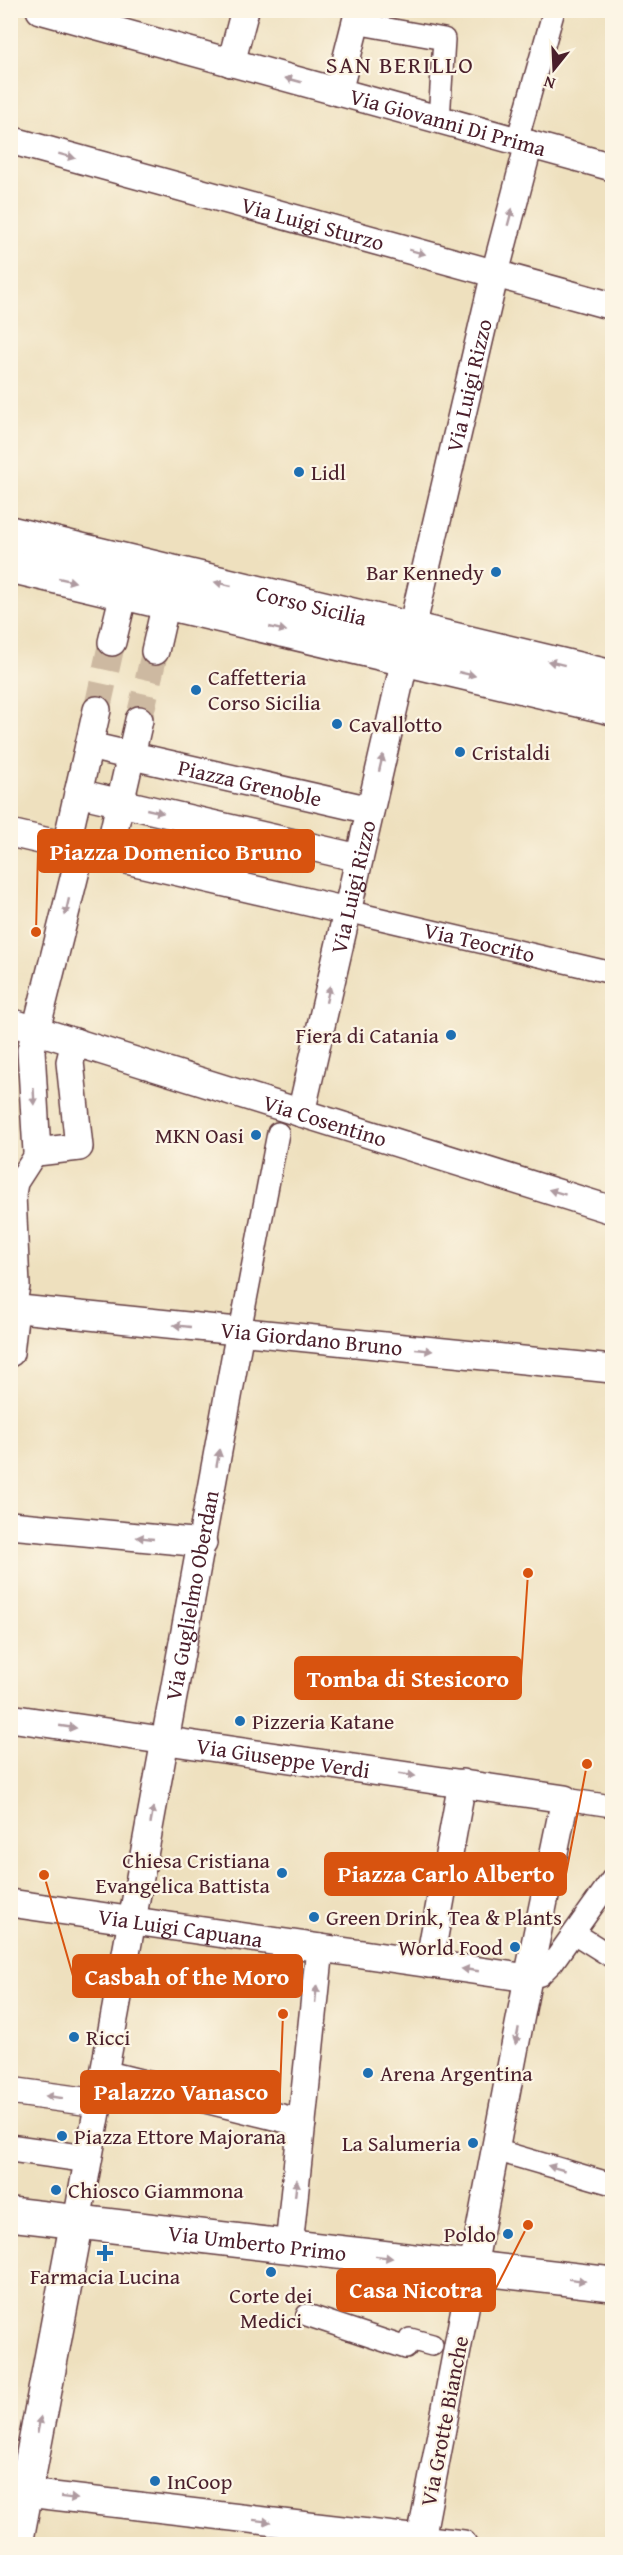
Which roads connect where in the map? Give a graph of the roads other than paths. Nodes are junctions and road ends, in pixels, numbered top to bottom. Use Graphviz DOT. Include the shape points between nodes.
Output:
graph roads {
  1 [pos="40,10"];
  2 [pos="245,10"];
  3 [pos="554,10"];
  4 [pos="357,17"];
  5 [pos="231,63"];
  6 [pos="338,92"];
  7 [pos="439,120"];
  8 [pos="10,140"];
  9 [pos="523,143"];
  10 [pos="612,167"];
  11 [pos="495,273"];
  12 [pos="612,306"];
  13 [pos="10,533"];
  14 [pos="10,566"];
  15 [pos="124,593"];
  16 [pos="166,603"];
  17 [pos="112,642"];
  18 [pos="155,651"];
  19 [pos="406,654"];
  20 [pos="612,677"];
  21 [pos="612,708"];
  22 [pos="97,710"];
  23 [pos="139,720"];
  24 [pos="89,746"];
  25 [pos="131,755"];
  26 [pos="78,793"];
  27 [pos="120,803"];
  28 [pos="370,810"];
  29 [pos="10,833"];
  30 [pos="73,848"];
  31 [pos="108,856"];
  32 [pos="359,858"];
  33 [pos="347,911"];
  34 [pos="612,973"];
  35 [pos="10,1022"];
  36 [pos="38,1030"];
  37 [pos="75,1042"];
  38 [pos="301,1113"];
  39 [pos="278,1133"];
  40 [pos="37,1152"];
  41 [pos="612,1210"];
  42 [pos="13,1308"];
  43 [pos="240,1331"];
  44 [pos="10,1353"];
  45 [pos="612,1369"];
  46 [pos="10,1525"];
  47 [pos="203,1543"];
  48 [pos="10,1718"];
  49 [pos="166,1740"];
  50 [pos="462,1783"];
  51 [pos="560,1798"];
  52 [pos="612,1806"];
  53 [pos="612,1879"];
  54 [pos="10,1903"];
  55 [pos="133,1921"];
  56 [pos="574,1933"];
  57 [pos="320,1948"];
  58 [pos="612,1957"];
  59 [pos="429,1964"];
  60 [pos="528,1978"];
  61 [pos="105,2066"];
  62 [pos="10,2091"];
  63 [pos="98,2103"];
  64 [pos="302,2123"];
  65 [pos="10,2148"];
  66 [pos="495,2150"];
  67 [pos="88,2159"];
  68 [pos="612,2184"];
  69 [pos="10,2214"];
  70 [pos="77,2221"];
  71 [pos="289,2246"];
  72 [pos="474,2268"];
  73 [pos="612,2284"];
  74 [pos="307,2315"];
  75 [pos="432,2345"];
  76 [pos="18,2492"];
  77 [pos="420,2542"];
  78 [pos="16,2544"];
  79 [pos="463,2544"];
  1 -- 5 [label="street, Via Giovanni Di Prima"];
  2 -- 5 [label="street"];
  3 -- 9 [label="street"];
  4 -- 6 [label="street"];
  4 -- 7 [label="street" via="444,39"];
  6 -- 5 [label="street, Via Giovanni Di Prima, one-way"];
  6 -- 7 [label="street, Via Giovanni Di Prima"];
  7 -- 9 [label="street, Via Giovanni Di Prima"];
  8 -- 11 [label="street, Via Luigi Sturzo, one-way"];
  9 -- 10 [label="street, Via Giovanni Di Prima"];
  11 -- 9 [label="street, Via Luigi Rizzo, one-way"];
  11 -- 12 [label="street, Via Luigi Sturzo"];
  11 -- 19 [label="street, Via Luigi Rizzo"];
  19 -- 13 [label="main road, Corso Sicilia, one-way"];
  14 -- 15 [label="main road, Corso Sicilia, one-way"];
  15 -- 16 [label="main road, Corso Sicilia"];
  15 -- 17 [label="street"];
  16 -- 18 [label="street"];
  16 -- 19 [label="main road, Corso Sicilia, one-way"];
  20 -- 19 [label="main road, Corso Sicilia, one-way"];
  19 -- 21 [label="main road, Corso Sicilia, one-way"];
  28 -- 19 [label="street, Via Luigi Rizzo, one-way"];
  22 -- 24 [label="street"];
  23 -- 25 [label="street"];
  24 -- 25 [label="street, Piazza Grenoble"];
  24 -- 26 [label="street"];
  25 -- 27 [label="street"];
  25 -- 28 [label="street, Piazza Grenoble"];
  26 -- 27 [label="street"];
  26 -- 30 [label="street"];
  27 -- 31 [label="street"];
  27 -- 32 [label="street, one-way"];
  28 -- 32 [label="street, Via Luigi Rizzo"];
  29 -- 30 [label="street"];
  30 -- 31 [label="street"];
  30 -- 36 [label="street, one-way"];
  31 -- 33 [label="street"];
  32 -- 33 [label="street, Via Luigi Rizzo"];
  33 -- 34 [label="street, Via Teocrito"];
  38 -- 33 [label="street, Via Luigi Rizzo, one-way"];
  35 -- 36 [label="street, Via Cosentino"];
  36 -- 37 [label="street, Via Cosentino"];
  36 -- 40 [label="street, one-way" via="31,1050"];
  37 -- 38 [label="street, Via Cosentino"];
  37 -- 40 [label="street" via="70,1062 79,1147"];
  41 -- 38 [label="street, Via Cosentino, one-way"];
  39 -- 43 [label="street, Via Guglielmo Oberdan"];
  40 -- 42 [label="street" via="17,1183 15,1194 18,1286"];
  43 -- 42 [label="street, Via Giordano Bruno, one-way"];
  42 -- 44 [label="street"];
  43 -- 45 [label="street, Via Giordano Bruno, one-way"];
  47 -- 43 [label="street, Via Guglielmo Oberdan, one-way"];
  47 -- 46 [label="street, one-way"];
  47 -- 49 [label="street, Via Guglielmo Oberdan"];
  48 -- 49 [label="street, Via Giuseppe Verdi, one-way"];
  49 -- 50 [label="street, Via Giuseppe Verdi, one-way"];
  55 -- 49 [label="street, Via Guglielmo Oberdan, one-way"];
  50 -- 51 [label="street, Via Giuseppe Verdi"];
  50 -- 59 [label="street"];
  51 -- 52 [label="street"];
  51 -- 60 [label="street, Via Grotte Bianche"];
  53 -- 56 [label="street"];
  54 -- 55 [label="street, Via Luigi Capuana"];
  55 -- 57 [label="street, Via Luigi Capuana"];
  55 -- 61 [label="street, Via Guglielmo Oberdan"];
  56 -- 58 [label="street"];
  56 -- 60 [label="street" via="540,1976"];
  57 -- 59 [label="street, Via Luigi Capuana"];
  64 -- 57 [label="street, one-way"];
  60 -- 59 [label="street, Via Luigi Capuana, one-way"];
  60 -- 66 [label="street, Via Grotte Bianche, one-way"];
  61 -- 63 [label="street"];
  61 -- 64 [label="street"];
  63 -- 62 [label="street, one-way"];
  63 -- 67 [label="street"];
  71 -- 64 [label="street, one-way"];
  65 -- 67 [label="street"];
  68 -- 66 [label="street, one-way"];
  66 -- 72 [label="street, Via Grotte Bianche"];
  67 -- 70 [label="street"];
  69 -- 70 [label="main road, Via Umberto Primo"];
  70 -- 71 [label="main road, Via Umberto Primo"];
  76 -- 70 [label="main road, one-way"];
  71 -- 72 [label="main road, Via Umberto Primo, one-way"];
  72 -- 73 [label="main road, Via Umberto Primo, one-way"];
  72 -- 77 [label="street, Via Grotte Bianche"];
  74 -- 75 [label="street" via="406,2348 410,2339"];
  76 -- 77 [label="street, one-way"];
  76 -- 78 [label="main road"];
  77 -- 79 [label="street"];
}
